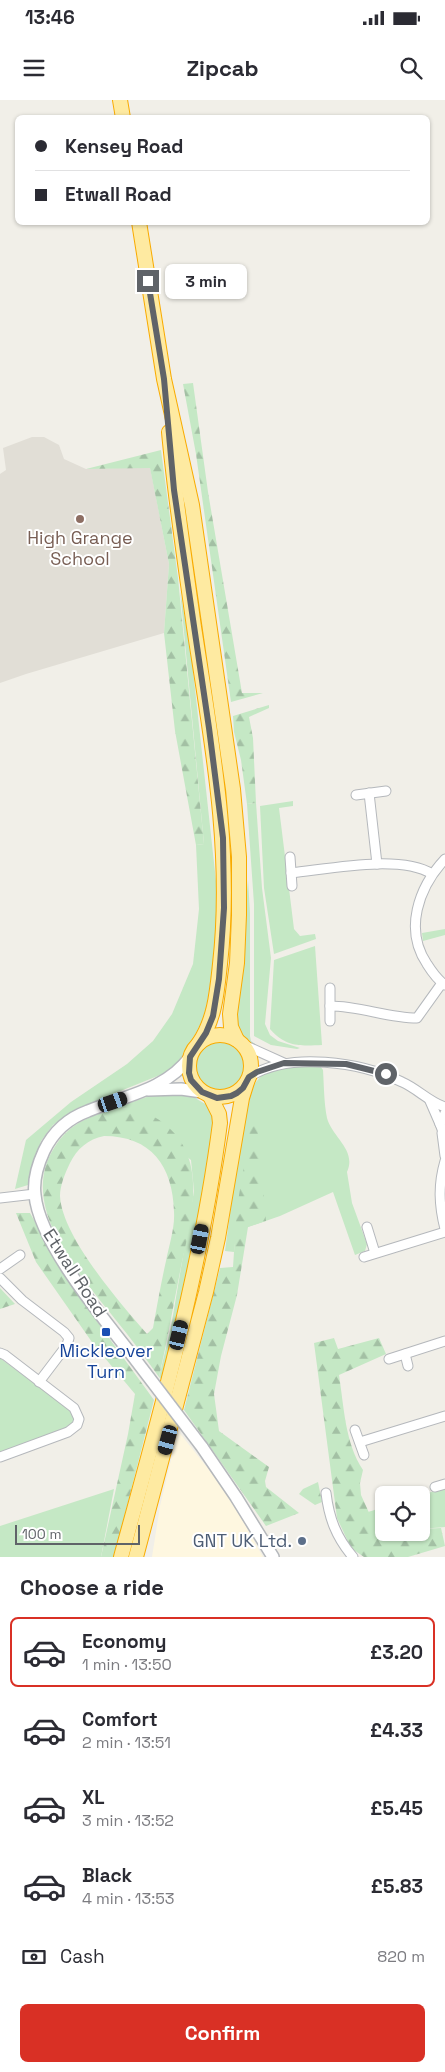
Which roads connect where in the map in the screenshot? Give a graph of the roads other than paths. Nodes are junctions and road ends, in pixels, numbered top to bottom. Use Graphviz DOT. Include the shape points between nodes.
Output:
graph roads {
  1 [pos="120,100"];
  2 [pos="122,115"];
  3 [pos="139,225"];
  4 [pos="164,379"];
  5 [pos="386,791"];
  6 [pos="369,793"];
  7 [pos="356,795"];
  8 [pos="290,857"];
  9 [pos="445,859"];
  10 [pos="377,864"];
  11 [pos="291,873"];
  12 [pos="432,874"];
  13 [pos="292,886"];
  14 [pos="444,984"];
  15 [pos="330,988"];
  16 [pos="330,1006"];
  17 [pos="330,1021"];
  18 [pos="240,1042"];
  19 [pos="199,1043"];
  20 [pos="190,1057"];
  21 [pos="284,1063"];
  22 [pos="248,1080"];
  23 [pos="147,1090"];
  24 [pos="206,1094"];
  25 [pos="430,1101"];
  26 [pos="445,1107"];
  27 [pos="445,1113"];
  28 [pos="442,1131"];
  29 [pos="445,1156"];
  30 [pos="445,1161"];
  31 [pos="35,1194"];
  32 [pos="0,1198"];
  33 [pos="367,1227"];
  34 [pos="445,1230"];
  35 [pos="375,1253"];
  36 [pos="20,1255"];
  37 [pos="364,1257"];
  38 [pos="0,1269"];
  39 [pos="0,1278"];
  40 [pos="445,1341"];
  41 [pos="0,1353"];
  42 [pos="405,1354"];
  43 [pos="389,1359"];
  44 [pos="408,1366"];
  45 [pos="39,1382"];
  46 [pos="445,1416"];
  47 [pos="355,1430"];
  48 [pos="360,1442"];
  49 [pos="364,1456"];
  50 [pos="0,1458"];
  51 [pos="445,1484"];
  52 [pos="435,1487"];
  53 [pos="326,1493"];
  54 [pos="148,1514"];
  55 [pos="121,1557"];
  56 [pos="136,1557"];
  57 [pos="143,1557"];
  58 [pos="274,1557"];
  59 [pos="353,1557"];
  1 -- 2 [label="highway"];
  3 -- 4 [label="highway"];
  4 -- 18 [label="highway" via="190,496 233,789 239,857 239,915 230,1014 231,1026"];
  4 -- 19 [label="highway" via="174,490 223,838 224,908 219,979 213,1016"];
  5 -- 6 [label="street"];
  6 -- 7 [label="street"];
  6 -- 10 [label="street"];
  8 -- 11 [label="street"];
  9 -- 12 [label="street"];
  10 -- 11 [label="street"];
  10 -- 12 [label="street" via="420,867"];
  11 -- 13 [label="street"];
  12 -- 14 [label="street" via="420,901 414,930 419,950"];
  14 -- 16 [label="street" via="417,1018"];
  15 -- 16 [label="street"];
  16 -- 17 [label="street"];
  18 -- 19 [label="highway" via="226,1035 214,1035"];
  18 -- 21 [label="street"];
  18 -- 22 [label="highway" via="251,1063"];
  19 -- 20 [label="highway"];
  20 -- 23 [label="street, Etwall Road" via="175,1074"];
  20 -- 24 [label="highway" via="191,1080"];
  21 -- 22 [label="street" via="257,1072"];
  21 -- 25 [label="street" via="346,1064 366,1068 404,1082"];
  22 -- 24 [label="highway" via="231,1096 224,1098"];
  22 -- 54 [label="highway" via="240,1106 206,1292"];
  23 -- 24 [label="street, Etwall Road" via="181,1089"];
  23 -- 31 [label="street, Etwall Road" via="85,1112 58,1130 42,1156"];
  24 -- 55 [label="highway" via="219,1114 220,1123 201,1232"];
  25 -- 26 [label="street"];
  25 -- 28 [label="street"];
  27 -- 28 [label="street"];
  28 -- 29 [label="street"];
  30 -- 34 [label="street" via="439,1195"];
  31 -- 32 [label="street"];
  31 -- 58 [label="street, Etwall Road, bridge" via="40,1216 50,1237 82,1290 202,1447"];
  33 -- 35 [label="street"];
  34 -- 35 [label="street"];
  35 -- 37 [label="street"];
  36 -- 38 [label="street"];
  39 -- 45 [label="street" via="69,1338"];
  40 -- 42 [label="street"];
  41 -- 45 [label="street"];
  42 -- 43 [label="street"];
  42 -- 44 [label="street"];
  45 -- 50 [label="street" via="76,1410 77,1425 63,1434"];
  46 -- 48 [label="street"];
  47 -- 48 [label="street"];
  48 -- 49 [label="street"];
  51 -- 52 [label="street"];
  53 -- 59 [label="street" via="332,1526"];
  54 -- 56 [label="highway"];
  54 -- 57 [label="highway"];
}
